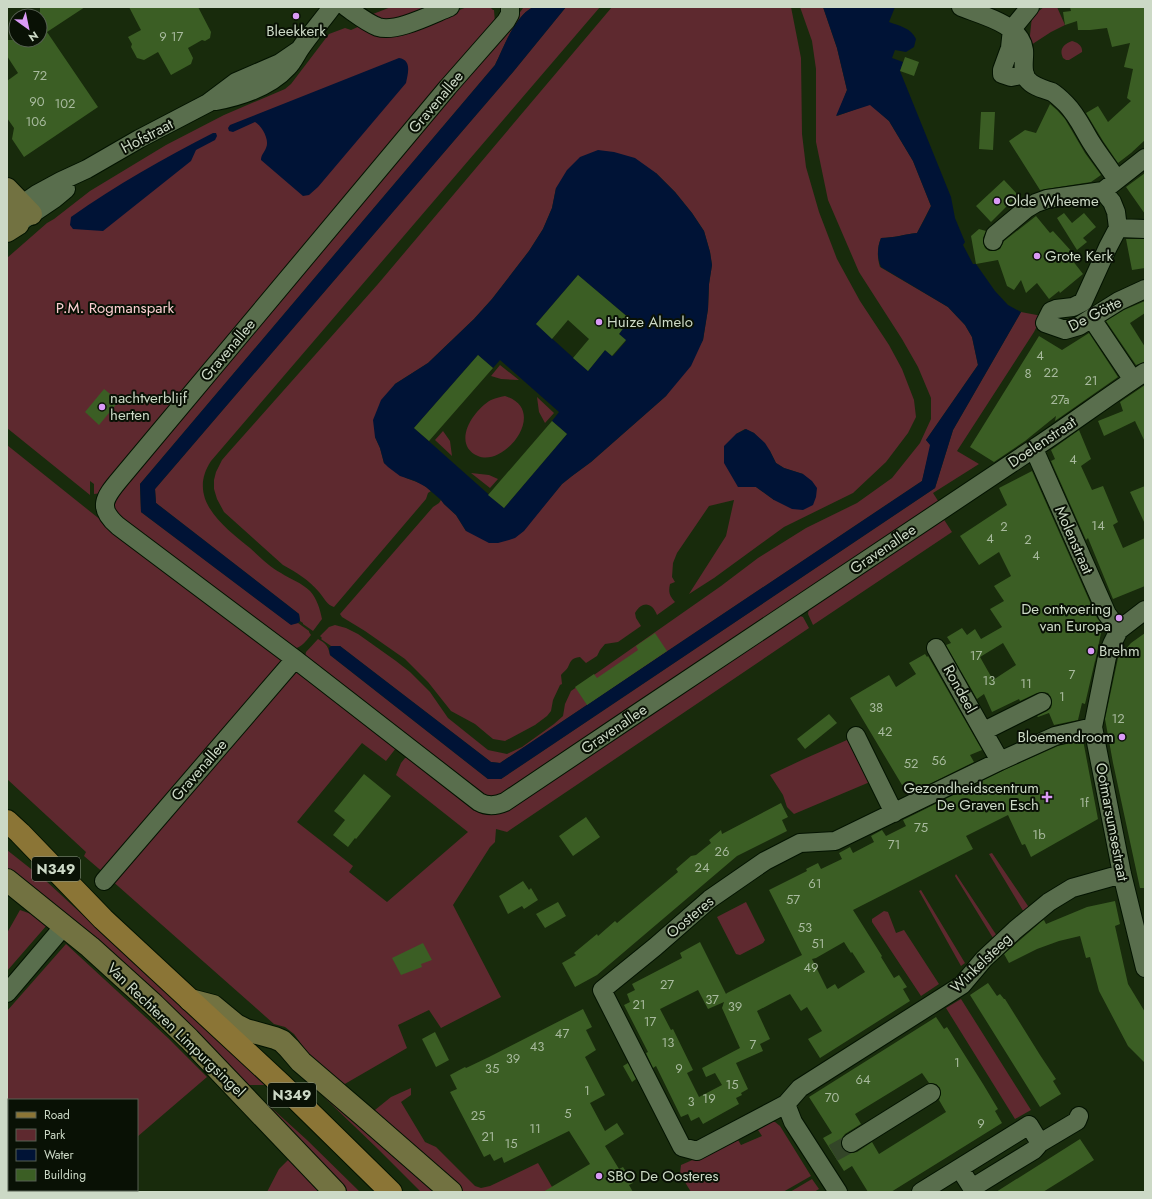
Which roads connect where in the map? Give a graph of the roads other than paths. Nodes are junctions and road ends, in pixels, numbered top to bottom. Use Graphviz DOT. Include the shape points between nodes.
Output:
graph roads {
  1 [pos="332,7"];
  2 [pos="346,7"];
  3 [pos="450,7"];
  4 [pos="510,7"];
  5 [pos="961,7"];
  6 [pos="1030,7"];
  7 [pos="1012,29"];
  8 [pos="1145,158"];
  9 [pos="1110,185"];
  10 [pos="7,189"];
  11 [pos="14,216"];
  12 [pos="1118,228"];
  13 [pos="1145,229"];
  14 [pos="993,241"];
  15 [pos="1145,289"];
  16 [pos="1092,319"];
  17 [pos="1139,376"];
  18 [pos="1034,449"];
  19 [pos="939,511"];
  20 [pos="1145,610"];
  21 [pos="1119,630"];
  22 [pos="936,648"];
  23 [pos="296,658"];
  24 [pos="1042,702"];
  25 [pos="1093,727"];
  26 [pos="984,732"];
  27 [pos="856,736"];
  28 [pos="1000,761"];
  29 [pos="894,813"];
  30 [pos="7,821"];
  31 [pos="7,840"];
  32 [pos="1122,874"];
  33 [pos="7,880"];
  34 [pos="104,881"];
  35 [pos="103,919"];
  36 [pos="64,926"];
  37 [pos="1145,968"];
  38 [pos="7,993"];
  39 [pos="190,1000"];
  40 [pos="931,1093"];
  41 [pos="656,1096"];
  42 [pos="786,1104"];
  43 [pos="1079,1116"];
  44 [pos="851,1143"];
  45 [pos="335,1192"];
  46 [pos="391,1192"];
  47 [pos="451,1192"];
  48 [pos="838,1192"];
  49 [pos="921,1192"];
  1 -- 11 [label="street, Hofstraat" via="290,65 279,76 242,94 208,103 139,138 87,170 58,195"];
  2 -- 3 [label="street" via="377,27 386,29 400,27"];
  4 -- 23 [label="street, Gravenallee" via="506,21 448,87 105,499 105,509 118,526"];
  5 -- 7 [label="street"];
  6 -- 7 [label="street"];
  7 -- 9 [label="street" via="1023,46 1025,74 1030,82 1054,94 1078,118"];
  8 -- 9 [label="street"];
  9 -- 12 [label="street"];
  9 -- 14 [label="street" via="1036,203 995,235"];
  10 -- 11 [label="main road"];
  12 -- 13 [label="street"];
  12 -- 16 [label="street, De Götte" via="1083,302 1073,307 1051,311 1045,323 1065,330"];
  15 -- 16 [label="street, De Götte" via="1120,300"];
  16 -- 17 [label="street"];
  17 -- 18 [label="street, Doelenstraat"];
  18 -- 19 [label="street, Doelenstraat"];
  18 -- 21 [label="street, Molenstraat" via="1107,614"];
  19 -- 23 [label="street, Gravenallee" via="500,804 490,806 479,802"];
  20 -- 21 [label="street"];
  21 -- 25 [label="street, Ootmarsumsestraat" via="1107,657"];
  22 -- 26 [label="street, Rondeel"];
  23 -- 34 [label="street, Gravenallee"];
  24 -- 26 [label="street"];
  25 -- 28 [label="street" via="1055,736"];
  25 -- 32 [label="street, Ootmarsumsestraat"];
  26 -- 28 [label="street, Rondeel"];
  27 -- 29 [label="street"];
  28 -- 29 [label="street, Oosteres"];
  29 -- 41 [label="street, Oosteres" via="835,841 800,843 765,861 710,899 602,990"];
  30 -- 35 [label="main road, Van Rechteren Limpurgsingel / N349"];
  31 -- 35 [label="main road, Van Rechteren Limpurgsingel / N349"];
  32 -- 37 [label="street, Ootmarsumsestraat"];
  32 -- 42 [label="street, Winkelsteeg" via="1072,888 1049,902 984,959 962,985 800,1088"];
  33 -- 36 [label="main road, Van Rechteren Limpurgsingel"];
  35 -- 39 [label="main road, Van Rechteren Limpurgsingel / N349"];
  36 -- 38 [label="street"];
  36 -- 45 [label="main road, Van Rechteren Limpurgsingel" via="189,1039"];
  39 -- 46 [label="main road, Van Rechteren Limpurgsingel / N349" via="283,1086"];
  39 -- 47 [label="main road, Van Rechteren Limpurgsingel" via="213,1006 246,1030 282,1041 301,1062"];
  40 -- 44 [label="street"];
  41 -- 42 [label="street, Winkelsteeg" via="682,1147 697,1151"];
  42 -- 48 [label="street" via="793,1122"];
  43 -- 49 [label="street" via="1076,1121 1040,1143 1029,1125"];
}
